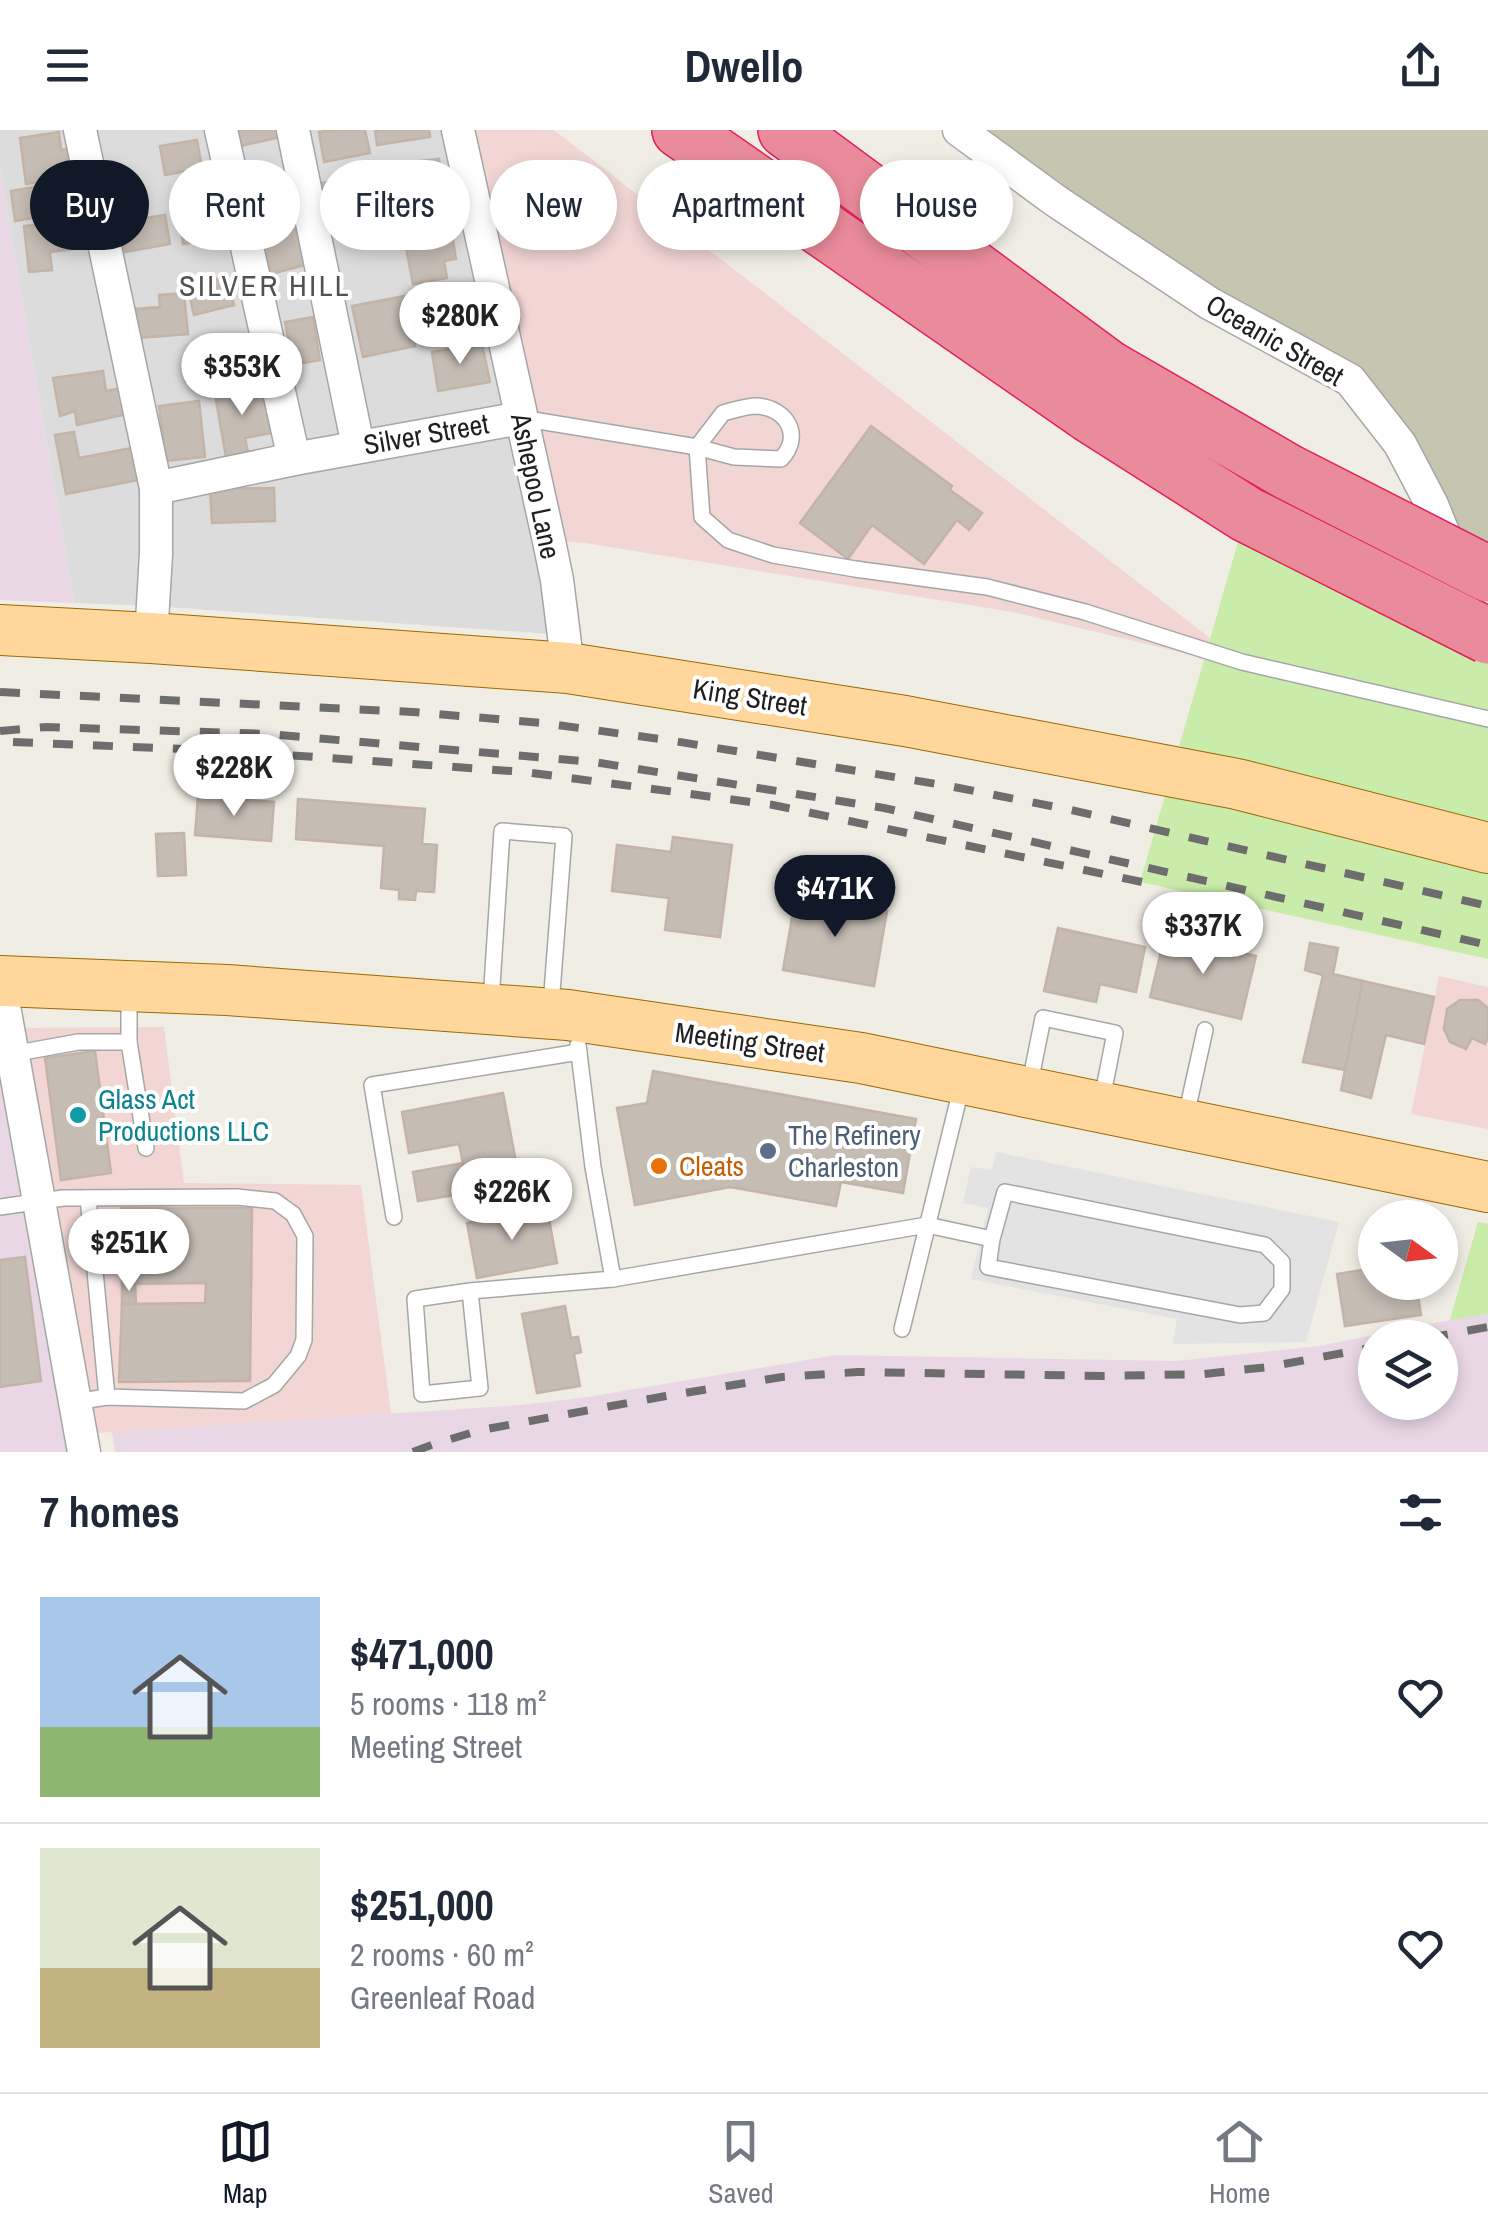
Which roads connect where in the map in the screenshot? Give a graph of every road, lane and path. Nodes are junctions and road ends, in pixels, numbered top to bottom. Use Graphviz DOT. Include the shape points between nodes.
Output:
graph roads {
  1 [pos="80,130"];
  2 [pos="222,130"];
  3 [pos="292,130"];
  4 [pos="458,130"];
  5 [pos="680,130"];
  6 [pos="786,130"];
  7 [pos="959,130"];
  8 [pos="1098,391"];
  9 [pos="521,418"];
  10 [pos="358,446"];
  11 [pos="697,446"];
  12 [pos="294,459"];
  13 [pos="156,488"];
  14 [pos="1488,574"];
  15 [pos="0,630"];
  16 [pos="151,638"];
  17 [pos="1488,638"];
  18 [pos="568,668"];
  19 [pos="1488,719"];
  20 [pos="1488,848"];
  21 [pos="0,982"];
  22 [pos="130,986"];
  23 [pos="490,1009"];
  24 [pos="568,1027"];
  25 [pos="1205,1030"];
  26 [pos="129,1042"];
  27 [pos="12,1054"];
  28 [pos="963,1081"];
  29 [pos="1028,1094"];
  30 [pos="1100,1108"];
  31 [pos="1184,1125"];
  32 [pos="146,1148"];
  33 [pos="1488,1186"];
  34 [pos="88,1198"];
  35 [pos="39,1202"];
  36 [pos="0,1207"];
  37 [pos="394,1217"];
  38 [pos="927,1226"];
  39 [pos="992,1238"];
  40 [pos="613,1279"];
  41 [pos="470,1291"];
  42 [pos="902,1328"];
  43 [pos="91,1399"];
  44 [pos="84,1452"];
  1 -- 13 [label="street"];
  2 -- 12 [label="street"];
  3 -- 10 [label="street"];
  4 -- 9 [label="street, Ashepoo Lane"];
  5 -- 8 [label="highway"];
  6 -- 8 [label="highway"];
  7 -- 17 [label="street, Oceanic Street" via="1209,304 1350,380 1400,444"];
  8 -- 14 [label="highway, bridge" via="1288,472"];
  8 -- 17 [label="highway, bridge" via="1246,514"];
  9 -- 10 [label="street, Silver Street"];
  9 -- 11 [label="lane"];
  9 -- 18 [label="street, Ashepoo Lane" via="557,580"];
  10 -- 12 [label="street, Silver Street"];
  11 -- 11 [label="lane" via="734,457 780,459 791,432 778,412 740,408 723,413"];
  11 -- 19 [label="lane" via="702,517 728,540 855,570 987,587 1242,662"];
  12 -- 13 [label="street, Silver Street"];
  13 -- 16 [label="street"];
  15 -- 16 [label="main road, King Street"];
  16 -- 18 [label="main road, King Street"];
  18 -- 20 [label="main road, King Street" via="905,721 1221,781"];
  21 -- 22 [label="main road, Meeting Street"];
  21 -- 27 [label="street"];
  22 -- 23 [label="main road, Meeting Street"];
  22 -- 26 [label="lane"];
  23 -- 24 [label="main road, Meeting Street"];
  23 -- 24 [label="lane" via="502,831 564,836"];
  24 -- 28 [label="main road, Meeting Street" via="860,1058"];
  24 -- 37 [label="lane" via="372,1085"];
  24 -- 40 [label="lane"];
  25 -- 31 [label="lane"];
  26 -- 27 [label="lane" via="78,1042"];
  26 -- 32 [label="lane"];
  27 -- 35 [label="street"];
  28 -- 29 [label="main road, Meeting Street"];
  28 -- 38 [label="lane"];
  29 -- 30 [label="main road, Meeting Street"];
  29 -- 30 [label="lane" via="1043,1018 1115,1033"];
  30 -- 31 [label="main road, Meeting Street"];
  31 -- 33 [label="main road, Meeting Street"];
  34 -- 35 [label="lane"];
  34 -- 43 [label="lane"];
  34 -- 43 [label="lane" via="275,1201 306,1236 304,1340 274,1384 244,1400"];
  35 -- 36 [label="lane"];
  35 -- 43 [label="street"];
  38 -- 39 [label="lane"];
  38 -- 40 [label="lane"];
  38 -- 42 [label="lane"];
  39 -- 39 [label="lane" via="1005,1192 1265,1245 1282,1262 1282,1290 1264,1313 1240,1315 988,1266"];
  40 -- 41 [label="lane"];
  41 -- 41 [label="lane" via="480,1388 422,1394 414,1299"];
  43 -- 44 [label="street"];
}
